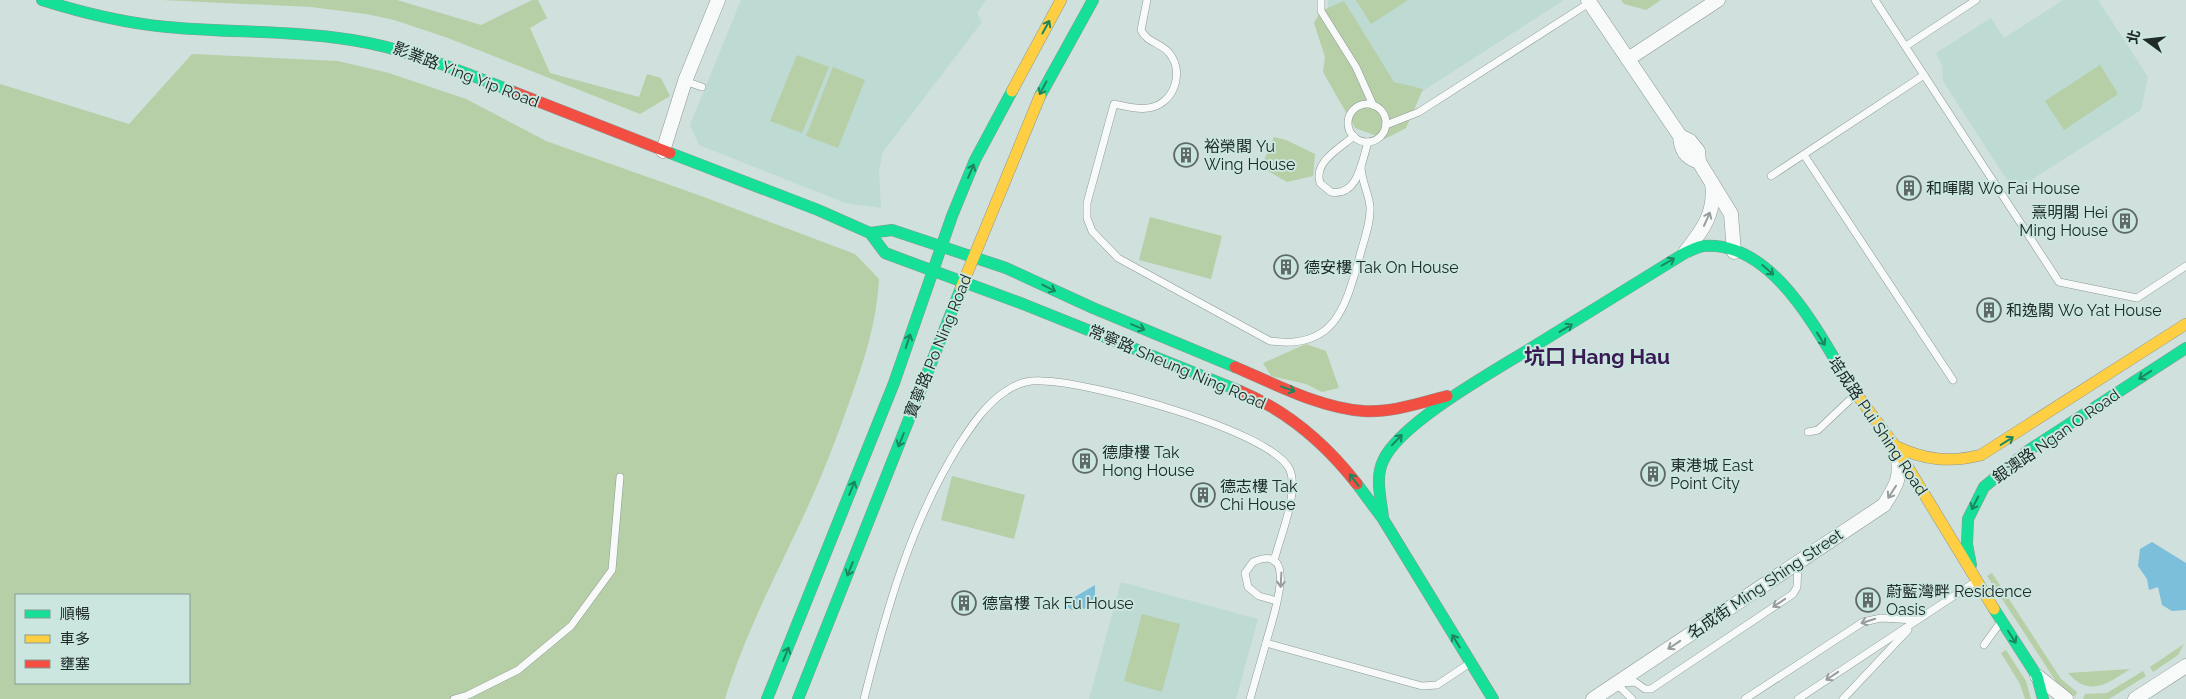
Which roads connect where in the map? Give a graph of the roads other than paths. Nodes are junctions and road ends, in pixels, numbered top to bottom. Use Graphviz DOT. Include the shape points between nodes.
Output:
graph roads {
  1 [pos="42,0"];
  2 [pos="718,0"];
  3 [pos="1061,0"];
  4 [pos="1092,0"];
  5 [pos="1146,0"];
  6 [pos="1320,0"];
  7 [pos="1718,0"];
  8 [pos="1875,0"];
  9 [pos="1976,0"];
  10 [pos="1588,1"];
  11 [pos="1906,46"];
  12 [pos="1628,59"];
  13 [pos="1924,75"];
  14 [pos="685,80"];
  15 [pos="702,87"];
  16 [pos="1373,105"];
  17 [pos="1386,125"];
  18 [pos="1354,136"];
  19 [pos="1368,142"];
  20 [pos="663,151"];
  21 [pos="1804,155"];
  22 [pos="1361,166"];
  23 [pos="1771,176"];
  24 [pos="1711,180"];
  25 [pos="986,225"];
  26 [pos="870,233"];
  27 [pos="941,246"];
  28 [pos="1734,252"];
  29 [pos="1684,253"];
  30 [pos="974,257"];
  31 [pos="906,262"];
  32 [pos="2186,266"];
  33 [pos="1006,268"];
  34 [pos="932,271"];
  35 [pos="964,282"];
  36 [pos="999,295"];
  37 [pos="922,300"];
  38 [pos="952,316"];
  39 [pos="2186,324"];
  40 [pos="2186,348"];
  41 [pos="1953,380"];
  42 [pos="1459,393"];
  43 [pos="1856,394"];
  44 [pos="1808,432"];
  45 [pos="1895,446"];
  46 [pos="620,477"];
  47 [pos="1383,519"];
  48 [pos="1274,561"];
  49 [pos="1798,563"];
  50 [pos="1976,581"];
  51 [pos="1277,601"];
  52 [pos="1916,620"];
  53 [pos="2002,621"];
  54 [pos="1266,643"];
  55 [pos="1984,645"];
  56 [pos="1470,664"];
  57 [pos="2186,666"];
  58 [pos="2038,676"];
  59 [pos="1612,687"];
  60 [pos="454,699"];
  61 [pos="767,699"];
  62 [pos="798,699"];
  63 [pos="864,699"];
  64 [pos="1250,699"];
  65 [pos="1493,699"];
  66 [pos="1593,699"];
  67 [pos="1632,699"];
  68 [pos="1745,699"];
  69 [pos="1798,699"];
  70 [pos="1843,699"];
  71 [pos="2043,699"];
  72 [pos="2066,699"];
  73 [pos="2135,699"];
  1 -- 20 [label="street, 影業路 Ying Yip Road" via="87,13 168,27 336,36 388,45"];
  2 -- 14 [label="street"];
  27 -- 3 [label="street, 寶寧路 Po Ning Road, one-way" via="975,160"];
  4 -- 25 [label="street, 寶寧路 Po Ning Road, one-way" via="1033,108"];
  5 -- 22 [label="lane" via="1141,30 1149,41 1166,49 1172,56 1177,74 1172,93 1158,106 1140,109 1114,104 1086,210 1092,231 1118,258 1270,341 1286,343 1316,336 1334,322 1347,302 1368,225 1370,205"];
  6 -- 16 [label="lane" via="1321,11 1356,67"];
  7 -- 12 [label="street"];
  8 -- 11 [label="lane"];
  9 -- 11 [label="lane"];
  10 -- 12 [label="street"];
  10 -- 17 [label="lane" via="1419,112"];
  11 -- 13 [label="lane"];
  12 -- 24 [label="street" via="1680,136 1681,148 1689,159 1699,162"];
  13 -- 21 [label="lane"];
  13 -- 32 [label="lane" via="2059,282 2137,298"];
  14 -- 15 [label="lane"];
  14 -- 20 [label="street"];
  16 -- 17 [label="lane" via="1383,112"];
  16 -- 18 [label="lane" via="1360,105 1351,113 1349,125"];
  17 -- 19 [label="lane" via="1382,135"];
  18 -- 19 [label="lane"];
  18 -- 22 [label="lane" via="1323,162 1319,179 1328,191 1342,193 1351,187"];
  19 -- 22 [label="lane"];
  20 -- 26 [label="street, 影業路 Ying Yip Road"];
  21 -- 23 [label="lane"];
  21 -- 41 [label="lane"];
  24 -- 28 [label="street" via="1731,214"];
  29 -- 24 [label="street, one-way" via="1709,216 1713,202"];
  25 -- 30 [label="street, 寶寧路 Po Ning Road"];
  25 -- 33 [label="street" via="993,250"];
  26 -- 27 [label="street, 影業路 Ying Yip Road" via="892,230"];
  26 -- 31 [label="street, 影業路 Ying Yip Road" via="885,253"];
  27 -- 30 [label="street, 常寧路 Sheung Ning Road"];
  27 -- 34 [label="street, 寶寧路 Po Ning Road"];
  28 -- 29 [label="street, 培成路 Pui Shing Road" via="1702,246"];
  28 -- 43 [label="street, 培成路 Pui Shing Road, one-way" via="1772,272 1795,298"];
  42 -- 29 [label="street, 培成路 Pui Shing Road, one-way"];
  30 -- 33 [label="street, 常寧路 Sheung Ning Road"];
  30 -- 35 [label="street, 寶寧路 Po Ning Road"];
  31 -- 34 [label="street, 影業路 Ying Yip Road"];
  31 -- 37 [label="street" via="918,281"];
  33 -- 42 [label="street, 常寧路 Sheung Ning Road, one-way" via="1093,308 1331,405 1364,411 1400,408"];
  34 -- 35 [label="street, 常寧路 Sheung Ning Road"];
  34 -- 37 [label="street, 寶寧路 Po Ning Road"];
  35 -- 36 [label="street, 常寧路 Sheung Ning Road"];
  35 -- 38 [label="street, 寶寧路 Po Ning Road"];
  36 -- 38 [label="street" via="973,300"];
  47 -- 36 [label="street, 常寧路 Sheung Ning Road, one-way" via="1336,457 1301,425 1261,400"];
  61 -- 37 [label="street, 寶寧路 Po Ning Road, one-way" via="894,383"];
  38 -- 62 [label="street, 寶寧路 Po Ning Road, one-way"];
  45 -- 39 [label="street, 銀澳路 Ngan O Road, one-way" via="1911,454 1943,461 1982,455"];
  40 -- 50 [label="street, 銀澳路 Ngan O Road, one-way" via="2030,450 1984,487 1972,509 1967,529"];
  47 -- 42 [label="street, one-way" via="1379,485 1382,462 1392,445"];
  43 -- 44 [label="lane" via="1818,430"];
  43 -- 45 [label="street, 培成路 Pui Shing Road"];
  45 -- 49 [label="street, 名成街 Ming Shing Street, one-way" via="1900,466 1897,484 1884,505"];
  45 -- 50 [label="street, 培成路 Pui Shing Road"];
  46 -- 60 [label="lane" via="612,570 571,626 518,670"];
  56 -- 47 [label="street, 常寧路 Sheung Ning Road, one-way"];
  48 -- 51 [label="lane, one-way" via="1282,574"];
  48 -- 51 [label="lane" via="1254,562 1245,573 1245,580 1252,593"];
  48 -- 63 [label="lane" via="1293,492 1292,477 1280,456 1236,432 1150,404 1052,381 1019,384 998,396 972,425 936,487 907,553"];
  49 -- 59 [label="street, 名成街 Ming Shing Street, one-way"];
  49 -- 59 [label="lane, one-way" via="1797,587 1793,594 1663,681 1651,689 1635,682"];
  50 -- 52 [label="lane"];
  50 -- 53 [label="street, 培成路 Pui Shing Road"];
  51 -- 54 [label="lane"];
  52 -- 68 [label="lane, one-way" via="1881,618 1863,622"];
  52 -- 69 [label="lane, one-way"];
  52 -- 70 [label="lane"];
  53 -- 55 [label="lane"];
  53 -- 58 [label="street, 培成路 Pui Shing Road, one-way"];
  54 -- 56 [label="lane" via="1422,686 1438,685"];
  54 -- 64 [label="lane"];
  56 -- 65 [label="street, 常寧路 Sheung Ning Road"];
  57 -- 73 [label="street"];
  58 -- 71 [label="street, 培成路 Pui Shing Road"];
  58 -- 72 [label="street"];
  59 -- 66 [label="street, 名成街 Ming Shing Street"];
  59 -- 67 [label="lane" via="1621,688"];
}
